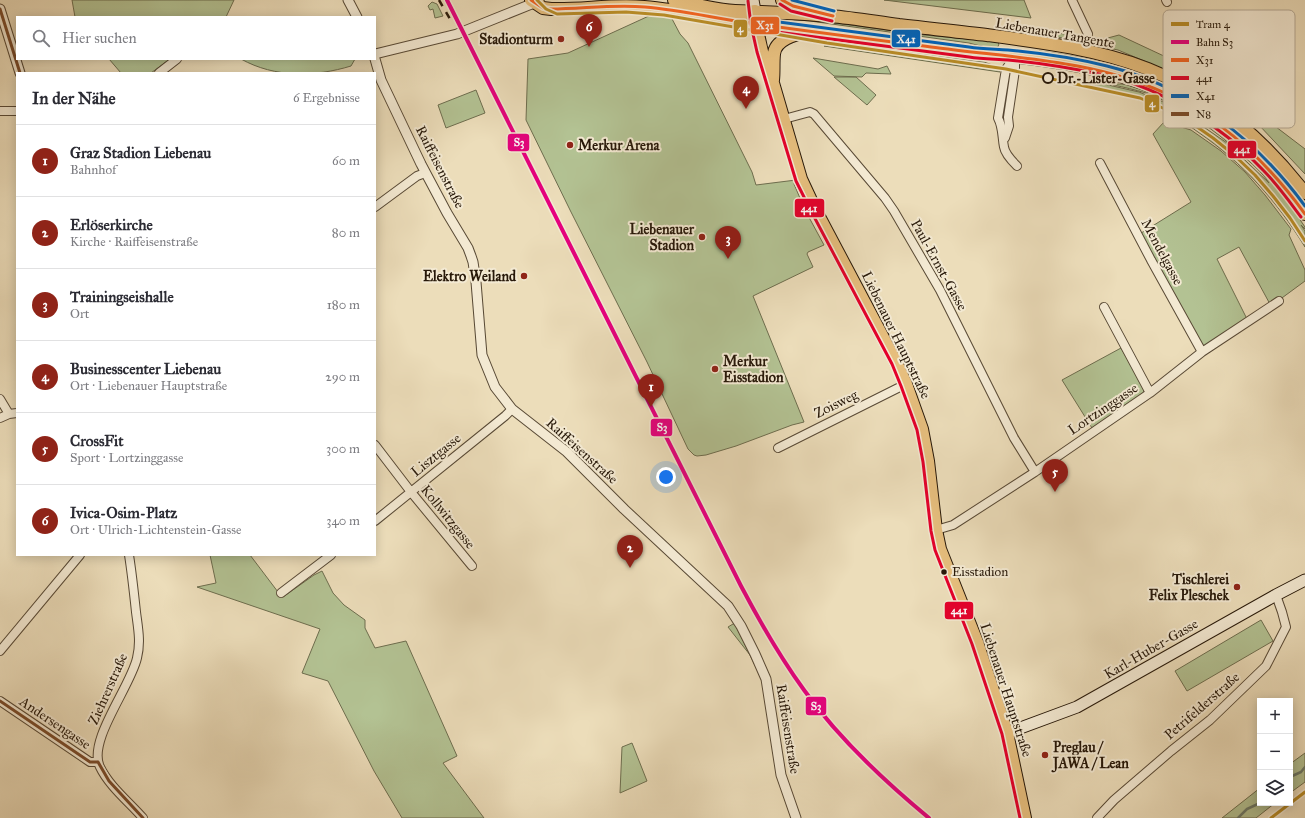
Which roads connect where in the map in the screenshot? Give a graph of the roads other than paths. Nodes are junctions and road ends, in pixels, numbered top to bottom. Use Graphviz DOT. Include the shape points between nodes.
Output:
graph roads {
  1 [pos="348,0"];
  2 [pos="674,0"];
  3 [pos="782,0"];
  4 [pos="1072,0"];
  5 [pos="535,1"];
  6 [pos="754,5"];
  7 [pos="0,9"];
  8 [pos="356,16"];
  9 [pos="832,16"];
  10 [pos="756,24"];
  11 [pos="811,31"];
  12 [pos="1088,34"];
  13 [pos="1017,39"];
  14 [pos="376,54"];
  15 [pos="1015,56"];
  16 [pos="176,60"];
  17 [pos="375,60"];
  18 [pos="20,72"];
  19 [pos="160,72"];
  20 [pos="1163,77"];
  21 [pos="773,83"];
  22 [pos="1163,93"];
  23 [pos="0,111"];
  24 [pos="16,111"];
  25 [pos="784,119"];
  26 [pos="1223,128"];
  27 [pos="1243,128"];
  28 [pos="1100,163"];
  29 [pos="1017,166"];
  30 [pos="425,173"];
  31 [pos="1305,193"];
  32 [pos="376,206"];
  33 [pos="1305,214"];
  34 [pos="1279,300"];
  35 [pos="1104,307"];
  36 [pos="1202,352"];
  37 [pos="906,384"];
  38 [pos="1150,393"];
  39 [pos="0,399"];
  40 [pos="512,409"];
  41 [pos="13,414"];
  42 [pos="0,418"];
  43 [pos="376,446"];
  44 [pos="778,448"];
  45 [pos="1035,472"];
  46 [pos="411,492"];
  47 [pos="376,520"];
  48 [pos="936,530"];
  49 [pos="79,556"];
  50 [pos="129,556"];
  51 [pos="326,556"];
  52 [pos="472,566"];
  53 [pos="1305,580"];
  54 [pos="281,593"];
  55 [pos="1276,595"];
  56 [pos="0,651"];
  57 [pos="0,701"];
  58 [pos="1007,733"];
  59 [pos="98,762"];
  60 [pos="142,818"];
  61 [pos="796,818"];
  62 [pos="1025,818"];
  63 [pos="1097,818"];
  1 -- 8 [label="street"];
  2 -- 6 [label="main road, Liebenauer Tangente" via="733,11"];
  3 -- 9 [label="main road" via="793,6"];
  4 -- 12 [label="street"];
  5 -- 10 [label="main road, Liebenauer Tangente" via="543,8 551,9 643,6"];
  5 -- 14 [label="street" via="457,34"];
  6 -- 9 [label="main road, Liebenauer Tangente"];
  6 -- 10 [label="main road, Liebenauer Hauptstraße"];
  7 -- 18 [label="street"];
  9 -- 13 [label="main road, Liebenauer Tangente"];
  10 -- 11 [label="main road, Liebenauer Tangente"];
  10 -- 21 [label="main road, Liebenauer Hauptstraße"];
  11 -- 15 [label="main road, Liebenauer Tangente"];
  11 -- 21 [label="main road" via="795,34 777,46 774,53"];
  13 -- 15 [label="main road"];
  13 -- 20 [label="main road, Liebenauer Tangente" via="1112,57"];
  15 -- 22 [label="main road, Liebenauer Tangente" via="1109,72"];
  15 -- 29 [label="street" via="1009,126 1004,146"];
  16 -- 19 [label="street"];
  17 -- 30 [label="street, Raiffeisenstraße" via="381,80"];
  21 -- 25 [label="main road, Liebenauer Hauptstraße"];
  23 -- 24 [label="street"];
  25 -- 37 [label="main road, Liebenauer Hauptstraße" via="812,203"];
  25 -- 45 [label="street, Paul-Ernst-Gasse" via="810,112 814,114 889,203 940,290 1014,438"];
  26 -- 33 [label="main road, Liebenauer Tangente" via="1277,178"];
  27 -- 31 [label="main road, Liebenauer Tangente" via="1287,169"];
  28 -- 36 [label="street, Mendelgasse"];
  30 -- 32 [label="street" via="417,176"];
  30 -- 40 [label="street, Raiffeisenstraße" via="474,262 482,355 495,387"];
  34 -- 36 [label="street, Lortzinggasse"];
  35 -- 38 [label="street"];
  36 -- 38 [label="street, Lortzinggasse"];
  37 -- 44 [label="street, Zoisweg"];
  37 -- 48 [label="main road, Liebenauer Hauptstraße" via="922,429"];
  38 -- 45 [label="street, Lortzinggasse"];
  39 -- 41 [label="street"];
  40 -- 46 [label="street, Lisztgasse"];
  40 -- 61 [label="street, Raiffeisenstraße" via="567,452 728,606 745,633 766,679 781,774"];
  41 -- 42 [label="street"];
  43 -- 46 [label="street, Kollwitzgasse"];
  45 -- 48 [label="street, Lortzinggasse" via="953,526"];
  46 -- 47 [label="street, Lisztgasse"];
  46 -- 52 [label="street, Kollwitzgasse"];
  48 -- 58 [label="main road, Liebenauer Hauptstraße" via="940,549 977,642"];
  49 -- 56 [label="street"];
  50 -- 59 [label="street, Ziehrerstraße" via="139,650 133,671 102,733 97,747"];
  51 -- 54 [label="street"];
  53 -- 55 [label="main road, Karl-Huber-Gasse"];
  55 -- 58 [label="main road, Karl-Huber-Gasse" via="1077,707"];
  55 -- 63 [label="street, Petrifelderstraße" via="1286,627 1266,666 1210,720 1170,751"];
  57 -- 59 [label="street, Andersengasse" via="90,762"];
  58 -- 62 [label="main road, Liebenauer Hauptstraße"];
  59 -- 60 [label="street, Ziehrerstraße" via="108,781"];
}
